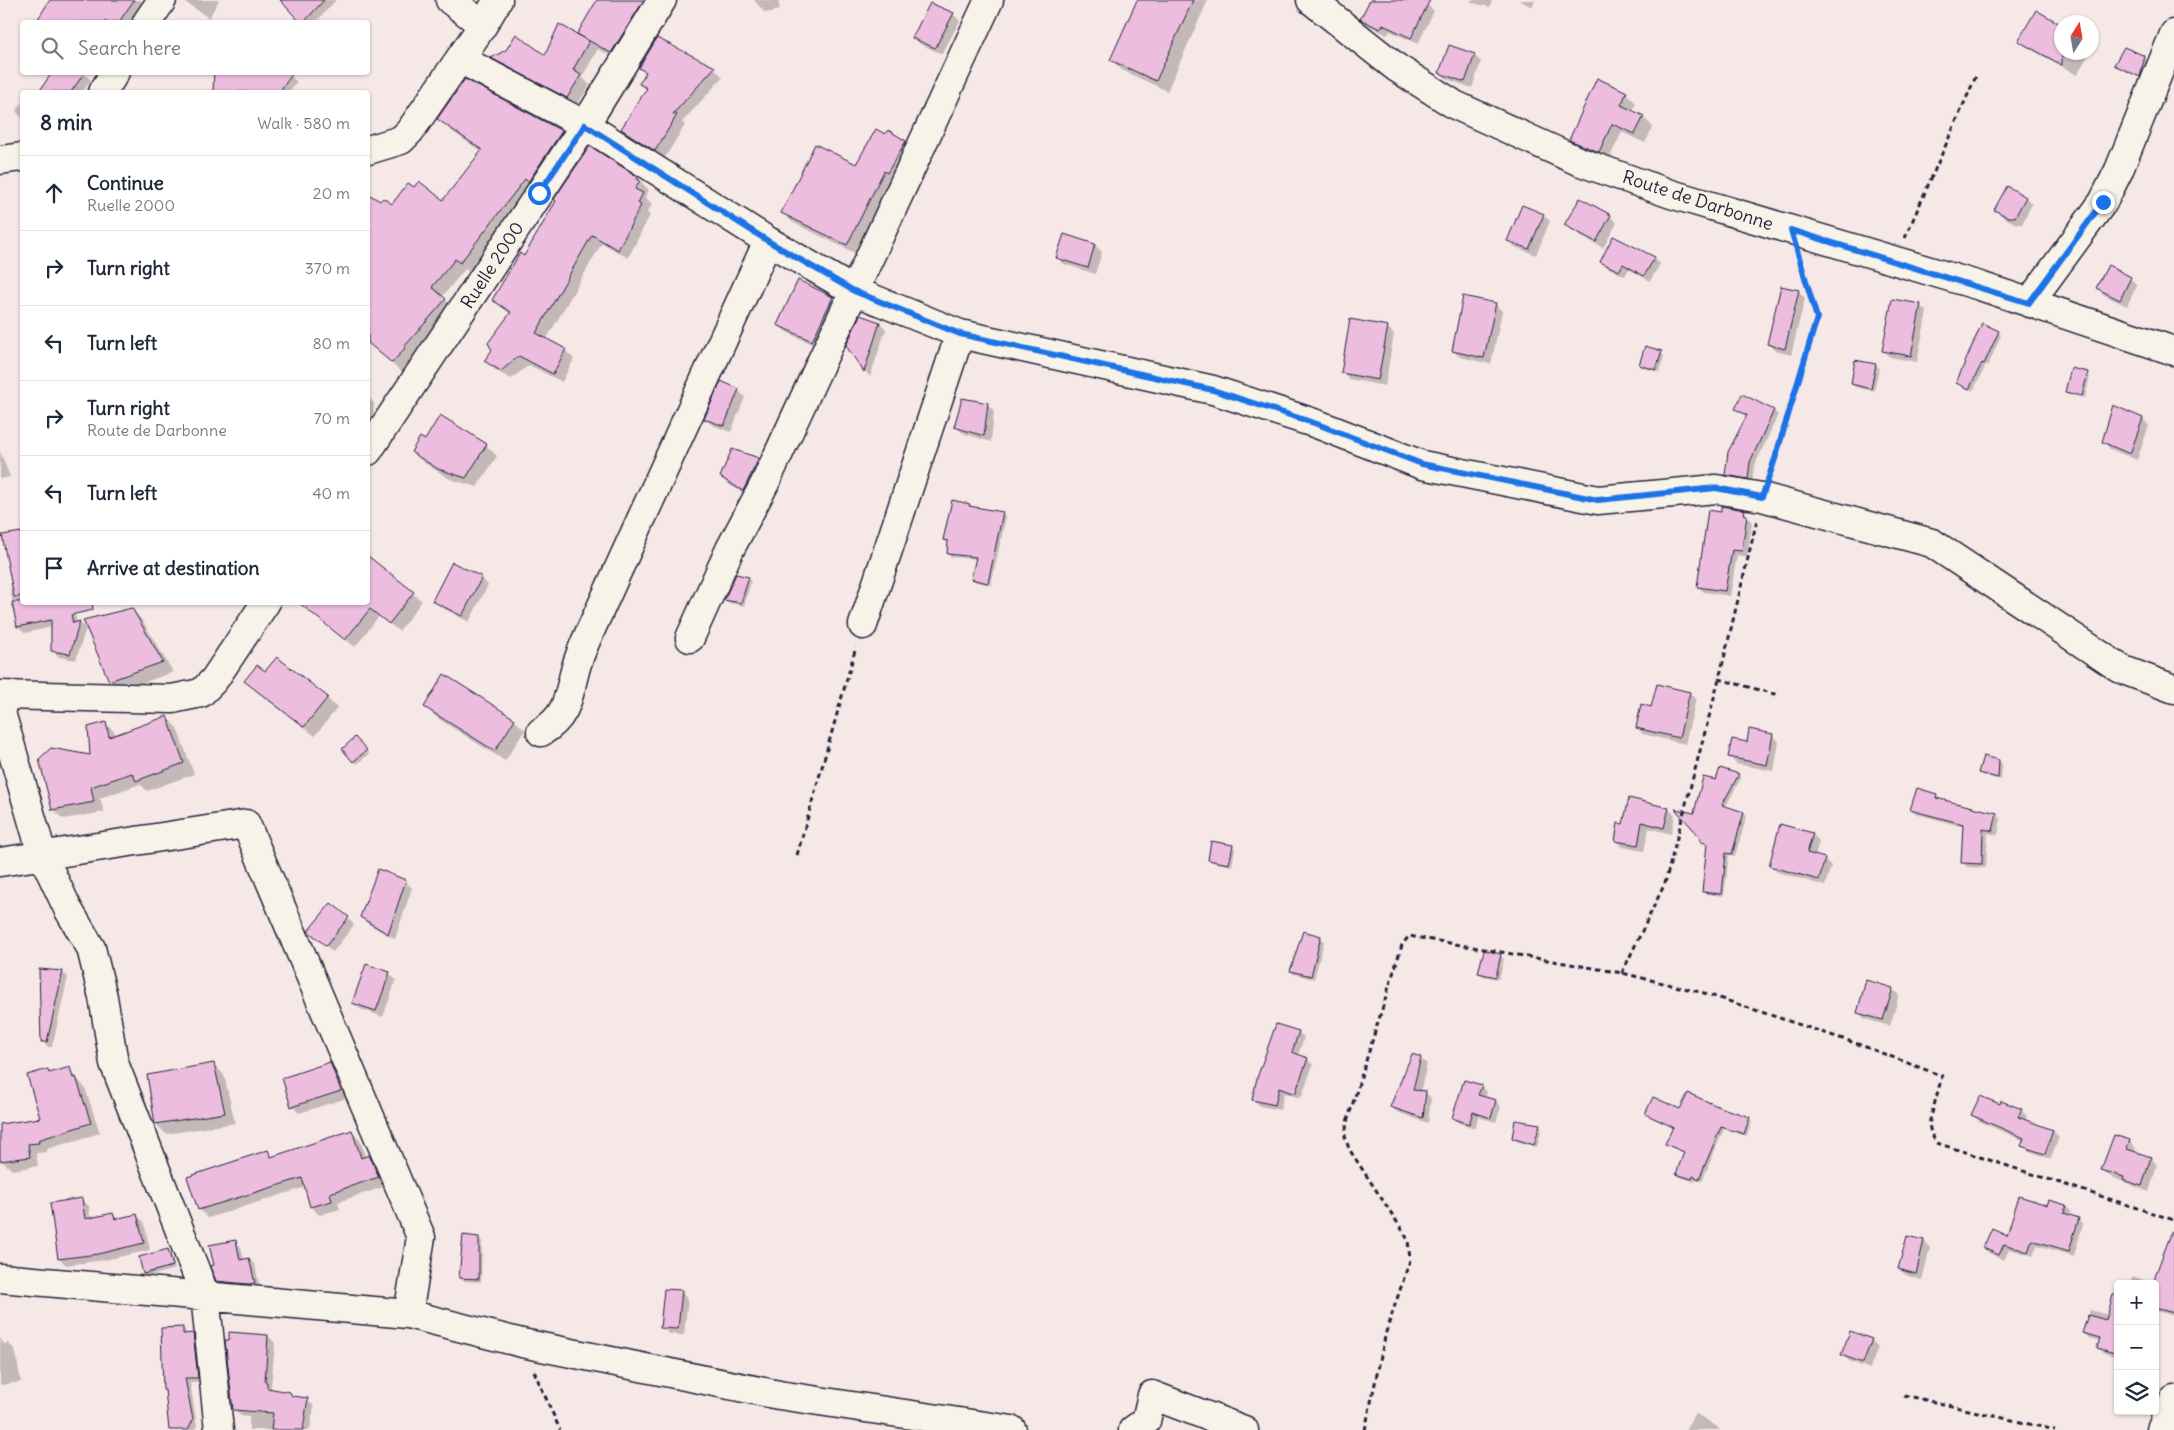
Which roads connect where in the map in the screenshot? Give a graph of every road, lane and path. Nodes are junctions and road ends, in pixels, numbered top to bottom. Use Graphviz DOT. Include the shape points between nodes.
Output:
graph roads {
  1 [pos="162,0"];
  2 [pos="450,0"];
  3 [pos="498,0"];
  4 [pos="662,0"];
  5 [pos="989,0"];
  6 [pos="1311,0"];
  7 [pos="148,20"];
  8 [pos="483,25"];
  9 [pos="2174,34"];
  10 [pos="460,59"];
  11 [pos="114,75"];
  12 [pos="1976,76"];
  13 [pos="104,90"];
  14 [pos="585,125"];
  15 [pos="370,149"];
  16 [pos="20,157"];
  17 [pos="0,160"];
  18 [pos="1791,230"];
  19 [pos="768,241"];
  20 [pos="1895,261"];
  21 [pos="854,291"];
  22 [pos="2029,303"];
  23 [pos="960,334"];
  24 [pos="2174,351"];
  25 [pos="370,448"];
  26 [pos="1762,497"];
  27 [pos="264,605"];
  28 [pos="863,625"];
  29 [pos="690,638"];
  30 [pos="1720,679"];
  31 [pos="2174,689"];
  32 [pos="0,695"];
  33 [pos="1778,695"];
  34 [pos="0,709"];
  35 [pos="541,732"];
  36 [pos="42,854"];
  37 [pos="797,855"];
  38 [pos="0,862"];
  39 [pos="1622,974"];
  40 [pos="2174,1220"];
  41 [pos="0,1278"];
  42 [pos="205,1295"];
  43 [pos="408,1314"];
  44 [pos="522,1343"];
  45 [pos="1904,1395"];
  46 [pos="2174,1399"];
  47 [pos="219,1430"];
  48 [pos="560,1430"];
  49 [pos="1012,1430"];
  50 [pos="1132,1430"];
  51 [pos="1244,1430"];
  52 [pos="1365,1430"];
  53 [pos="2055,1430"];
  54 [pos="2161,1430"];
  1 -- 7 [label="street"];
  2 -- 8 [label="street"];
  3 -- 8 [label="street"];
  4 -- 14 [label="street, Ruelle 2000"];
  5 -- 21 [label="street"];
  6 -- 18 [label="street, Route de Darbonne" via="1397,68 1455,105 1578,161 1662,191"];
  8 -- 10 [label="street"];
  9 -- 22 [label="street" via="2103,202"];
  10 -- 14 [label="street"];
  10 -- 15 [label="street" via="406,135 401,140"];
  11 -- 13 [label="street"];
  12 -- 20 [label="path"];
  14 -- 19 [label="street"];
  14 -- 25 [label="street, Ruelle 2000"];
  16 -- 17 [label="street"];
  18 -- 20 [label="street, Route de Darbonne"];
  18 -- 26 [label="path" via="1817,318"];
  19 -- 21 [label="street"];
  19 -- 35 [label="street" via="592,627 576,666 563,712 552,726"];
  20 -- 22 [label="street, Route de Darbonne"];
  21 -- 23 [label="street"];
  21 -- 29 [label="street"];
  22 -- 24 [label="street, Route de Darbonne"];
  23 -- 26 [label="street" via="1213,390 1317,424 1422,464 1598,500 1716,488"];
  23 -- 28 [label="street"];
  26 -- 30 [label="path"];
  26 -- 31 [label="street" via="1932,543 2122,669"];
  27 -- 32 [label="street" via="214,680 201,693 172,699"];
  28 -- 37 [label="path"];
  30 -- 33 [label="path"];
  30 -- 39 [label="path" via="1665,883"];
  34 -- 36 [label="street"];
  36 -- 38 [label="street"];
  36 -- 42 [label="street" via="90,948 103,996 114,1063"];
  36 -- 43 [label="street" via="246,824 421,1237"];
  39 -- 40 [label="path" via="1704,993 1858,1044 1942,1076 1929,1124 1937,1142"];
  39 -- 52 [label="path" via="1417,936 1405,939 1345,1136 1349,1150 1403,1231 1410,1248 1410,1260 1386,1332"];
  41 -- 42 [label="street"];
  42 -- 43 [label="street"];
  42 -- 47 [label="street"];
  43 -- 44 [label="street"];
  44 -- 48 [label="path"];
  44 -- 49 [label="street" via="779,1396"];
  45 -- 53 [label="path"];
  46 -- 54 [label="street"];
  50 -- 51 [label="street" via="1146,1421 1152,1395"];
}
